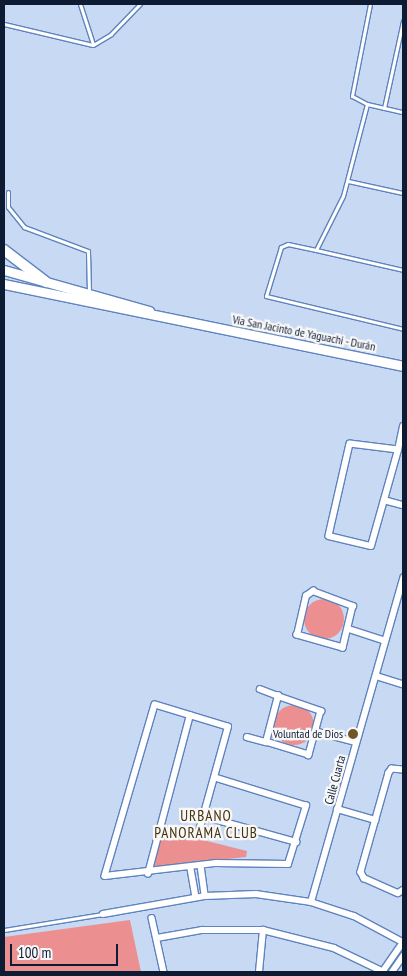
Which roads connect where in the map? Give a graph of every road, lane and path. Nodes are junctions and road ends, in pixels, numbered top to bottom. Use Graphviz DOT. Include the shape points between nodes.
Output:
graph roads {
  1 [pos="80,4"];
  2 [pos="140,4"];
  3 [pos="370,4"];
  4 [pos="403,21"];
  5 [pos="4,24"];
  6 [pos="93,45"];
  7 [pos="367,104"];
  8 [pos="384,108"];
  9 [pos="403,112"];
  10 [pos="348,181"];
  11 [pos="8,192"];
  12 [pos="403,194"];
  13 [pos="4,250"];
  14 [pos="316,250"];
  15 [pos="4,270"];
  16 [pos="403,270"];
  17 [pos="46,282"];
  18 [pos="4,284"];
  19 [pos="89,294"];
  20 [pos="200,326"];
  21 [pos="403,329"];
  22 [pos="403,366"];
  23 [pos="403,428"];
  24 [pos="398,450"];
  25 [pos="384,500"];
  26 [pos="403,505"];
  27 [pos="403,578"];
  28 [pos="349,628"];
  29 [pos="385,641"];
  30 [pos="376,676"];
  31 [pos="403,684"];
  32 [pos="260,689"];
  33 [pos="278,696"];
  34 [pos="190,715"];
  35 [pos="318,732"];
  36 [pos="247,737"];
  37 [pos="266,742"];
  38 [pos="356,742"];
  39 [pos="403,770"];
  40 [pos="215,778"];
  41 [pos="337,809"];
  42 [pos="204,816"];
  43 [pos="375,820"];
  44 [pos="198,835"];
  45 [pos="296,842"];
  46 [pos="201,866"];
  47 [pos="191,869"];
  48 [pos="148,874"];
  49 [pos="403,890"];
  50 [pos="205,896"];
  51 [pos="196,898"];
  52 [pos="311,902"];
  53 [pos="103,914"];
  54 [pos="152,918"];
  55 [pos="4,930"];
  56 [pos="263,930"];
  57 [pos="157,938"];
  58 [pos="403,942"];
  59 [pos="403,956"];
  60 [pos="164,972"];
  61 [pos="258,972"];
  62 [pos="383,972"];
  63 [pos="392,972"];
  1 -- 6 [label="lane"];
  2 -- 6 [label="lane" via="111,34"];
  3 -- 7 [label="lane" via="352,96"];
  4 -- 8 [label="lane"];
  5 -- 6 [label="lane"];
  7 -- 8 [label="lane"];
  7 -- 10 [label="lane"];
  8 -- 9 [label="lane"];
  10 -- 12 [label="lane"];
  10 -- 14 [label="lane"];
  11 -- 19 [label="lane" via="8,207 24,227 88,251"];
  13 -- 17 [label="highway"];
  14 -- 16 [label="lane"];
  14 -- 21 [label="lane" via="288,244 281,247 266,296"];
  15 -- 17 [label="main road, Vía San Jacinto de Yaguachi - Durán"];
  17 -- 19 [label="main road, Vía San Jacinto de Yaguachi - Durán"];
  18 -- 20 [label="main road, Vía San Jacinto de Yaguachi - Durán"];
  19 -- 20 [label="main road, Vía San Jacinto de Yaguachi - Durán"];
  20 -- 22 [label="main road, Vía San Jacinto de Yaguachi - Durán"];
  23 -- 24 [label="street"];
  24 -- 25 [label="street"];
  24 -- 25 [label="street" via="350,444 328,535 371,546"];
  25 -- 26 [label="street"];
  27 -- 29 [label="street, Calle Cuarta"];
  28 -- 28 [label="street" via="350,603 313,591 306,596 296,631 300,638 342,648"];
  28 -- 29 [label="street"];
  29 -- 30 [label="street, Calle Cuarta"];
  30 -- 31 [label="street"];
  30 -- 38 [label="street, Calle Cuarta"];
  32 -- 33 [label="street"];
  33 -- 35 [label="street" via="318,709"];
  33 -- 37 [label="street"];
  34 -- 40 [label="street" via="228,727"];
  34 -- 48 [label="street"];
  34 -- 48 [label="street" via="155,705 151,708 104,872 108,879"];
  35 -- 37 [label="street" via="307,756"];
  35 -- 38 [label="street"];
  36 -- 37 [label="street"];
  38 -- 41 [label="street, Calle Cuarta"];
  39 -- 43 [label="street" via="392,769 389,773"];
  40 -- 42 [label="street"];
  40 -- 45 [label="street" via="304,804"];
  41 -- 43 [label="street"];
  41 -- 52 [label="street, Calle Cuarta"];
  42 -- 44 [label="street"];
  42 -- 45 [label="street"];
  43 -- 49 [label="street" via="362,875 398,893"];
  45 -- 46 [label="street" via="286,865"];
  46 -- 47 [label="street"];
  46 -- 50 [label="street"];
  47 -- 48 [label="street"];
  47 -- 51 [label="street"];
  50 -- 51 [label="street"];
  50 -- 52 [label="street" via="256,894"];
  51 -- 53 [label="street"];
  52 -- 58 [label="street" via="354,916"];
  53 -- 55 [label="lane"];
  54 -- 57 [label="street"];
  56 -- 57 [label="street" via="202,930"];
  56 -- 61 [label="street"];
  56 -- 62 [label="street" via="334,948"];
  57 -- 60 [label="street"];
  58 -- 62 [label="street"];
  59 -- 63 [label="street"];
}
